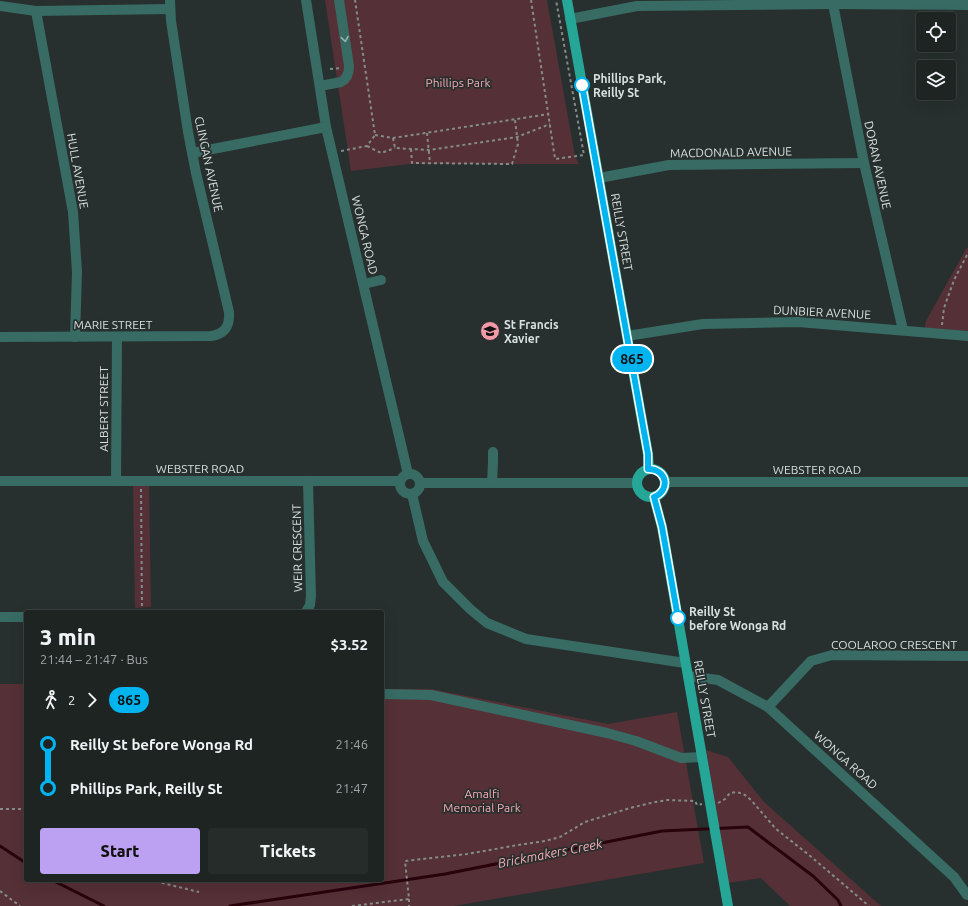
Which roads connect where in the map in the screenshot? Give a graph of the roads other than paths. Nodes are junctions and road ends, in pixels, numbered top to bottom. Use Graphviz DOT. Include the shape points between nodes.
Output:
graph roads {
  1 [pos="306,0"];
  2 [pos="339,0"];
  3 [pos="567,0"];
  4 [pos="833,4"];
  5 [pos="170,5"];
  6 [pos="968,5"];
  7 [pos="0,6"];
  8 [pos="36,11"];
  9 [pos="570,19"];
  10 [pos="320,86"];
  11 [pos="326,127"];
  12 [pos="192,153"];
  13 [pos="864,163"];
  14 [pos="599,178"];
  15 [pos="381,280"];
  16 [pos="364,284"];
  17 [pos="224,330"];
  18 [pos="902,330"];
  19 [pos="627,336"];
  20 [pos="968,336"];
  21 [pos="0,337"];
  22 [pos="75,337"];
  23 [pos="117,337"];
  24 [pos="493,452"];
  25 [pos="648,469"];
  26 [pos="408,474"];
  27 [pos="0,481"];
  28 [pos="116,481"];
  29 [pos="400,481"];
  30 [pos="308,482"];
  31 [pos="665,482"];
  32 [pos="968,482"];
  33 [pos="420,483"];
  34 [pos="492,483"];
  35 [pos="637,483"];
  36 [pos="412,494"];
  37 [pos="654,497"];
  38 [pos="307,610"];
  39 [pos="0,617"];
  40 [pos="24,617"];
  41 [pos="968,656"];
  42 [pos="685,663"];
  43 [pos="688,676"];
  44 [pos="384,694"];
  45 [pos="768,707"];
  46 [pos="702,757"];
  47 [pos="967,895"];
  48 [pos="728,906"];
  1 -- 10 [label="street, WONGA ROAD"];
  2 -- 10 [label="street, one-way" via="348,74 341,82"];
  3 -- 9 [label="main road, REILLY STREET"];
  4 -- 6 [label="street"];
  4 -- 9 [label="street" via="637,6"];
  4 -- 13 [label="street, DORAN AVENUE"];
  5 -- 8 [label="street"];
  5 -- 12 [label="street, CLINGAN AVENUE"];
  7 -- 8 [label="street"];
  8 -- 22 [label="street, HULL AVENUE" via="73,212 77,272"];
  9 -- 14 [label="main road, REILLY STREET"];
  10 -- 11 [label="street, WONGA ROAD"];
  11 -- 12 [label="street"];
  11 -- 16 [label="street, WONGA ROAD"];
  12 -- 17 [label="street, CLINGAN AVENUE" via="229,312"];
  13 -- 14 [label="street, MACDONALD AVENUE" via="669,165"];
  13 -- 18 [label="street, DORAN AVENUE"];
  14 -- 19 [label="main road, REILLY STREET"];
  15 -- 16 [label="street"];
  16 -- 26 [label="street, WONGA ROAD"];
  17 -- 23 [label="street, MARIE STREET" via="211,336"];
  18 -- 19 [label="street, DUNBIER AVENUE" via="792,322 703,324"];
  18 -- 20 [label="street, DUNBIER AVENUE"];
  19 -- 25 [label="main road, REILLY STREET" via="648,454"];
  21 -- 22 [label="street, MARIE STREET"];
  22 -- 23 [label="street, MARIE STREET"];
  23 -- 28 [label="street, ALBERT STREET"];
  24 -- 34 [label="street"];
  25 -- 31 [label="main road" via="658,470"];
  25 -- 35 [label="main road" via="640,474"];
  26 -- 29 [label="street" via="402,476"];
  26 -- 33 [label="street" via="415,474"];
  27 -- 28 [label="street, WEBSTER ROAD"];
  28 -- 30 [label="street, WEBSTER ROAD"];
  29 -- 30 [label="street, WEBSTER ROAD"];
  29 -- 36 [label="street" via="402,491"];
  30 -- 38 [label="street, WEIR CRESCENT" via="311,601"];
  31 -- 32 [label="street, WEBSTER ROAD"];
  31 -- 37 [label="main road" via="662,492"];
  33 -- 34 [label="street"];
  33 -- 36 [label="street" via="417,492"];
  34 -- 35 [label="street"];
  35 -- 37 [label="main road" via="640,493"];
  36 -- 42 [label="street" via="423,541 443,582 487,622 526,639"];
  37 -- 42 [label="main road, REILLY STREET" via="662,527"];
  39 -- 40 [label="street"];
  41 -- 45 [label="street, COOLAROO CRESCENT" via="832,655 811,661"];
  42 -- 43 [label="main road, REILLY STREET"];
  43 -- 45 [label="street, WONGA ROAD" via="718,680"];
  43 -- 46 [label="main road, REILLY STREET"];
  44 -- 46 [label="street" via="431,695 607,733 681,758"];
  45 -- 47 [label="street, WONGA ROAD" via="954,877"];
  46 -- 48 [label="main road, REILLY STREET"];
}
